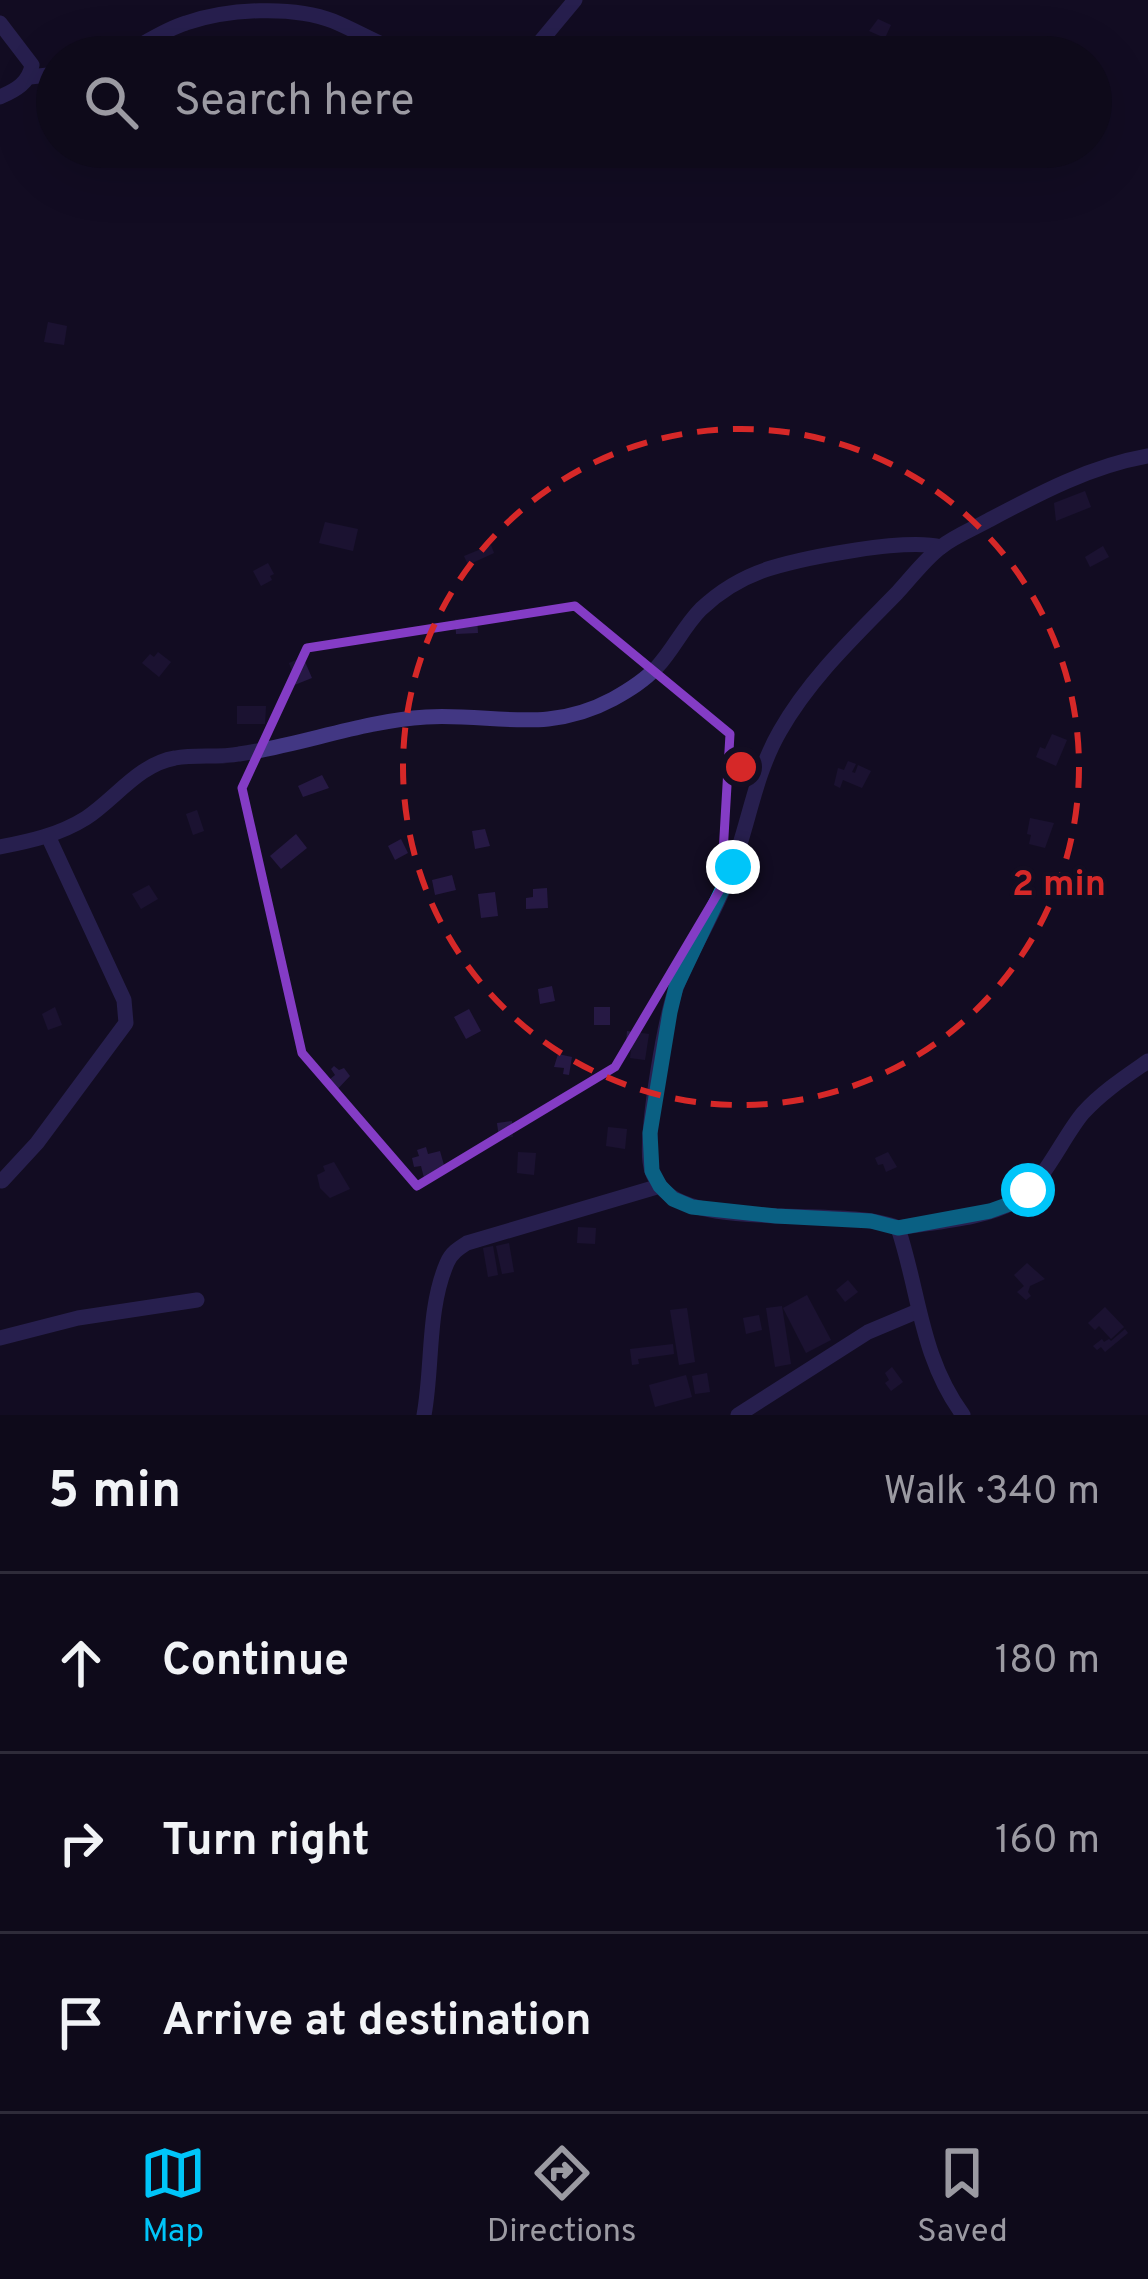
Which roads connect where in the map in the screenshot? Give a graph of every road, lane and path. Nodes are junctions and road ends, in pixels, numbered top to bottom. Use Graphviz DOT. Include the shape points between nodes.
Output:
graph roads {
  1 [pos="574,0"];
  2 [pos="0,23"];
  3 [pos="160,36"];
  4 [pos="364,36"];
  5 [pos="545,36"];
  6 [pos="36,76"];
  7 [pos="30,77"];
  8 [pos="0,97"];
  9 [pos="1148,456"];
  10 [pos="941,547"];
  11 [pos="48,836"];
  12 [pos="0,847"];
  13 [pos="1148,1061"];
  14 [pos="2,1181"];
  15 [pos="660,1186"];
  16 [pos="898,1228"];
  17 [pos="197,1300"];
  18 [pos="918,1311"];
  19 [pos="0,1338"];
  20 [pos="424,1415"];
  21 [pos="738,1415"];
  22 [pos="963,1415"];
  1 -- 5 [label="street"];
  2 -- 7 [label="street" via="32,65"];
  3 -- 4 [label="street" via="216,16 278,10 306,12"];
  6 -- 7 [label="street"];
  7 -- 8 [label="street"];
  9 -- 10 [label="street" via="1070,479"];
  10 -- 11 [label="street" via="835,555 731,585 637,685 566,717 397,720 236,755 175,758"];
  10 -- 15 [label="street" via="827,665 764,766 733,867 676,987 650,1133"];
  11 -- 12 [label="street"];
  11 -- 14 [label="street" via="124,1000 126,1023"];
  13 -- 16 [label="street" via="1083,1114 1015,1202"];
  15 -- 16 [label="street" via="692,1207"];
  15 -- 20 [label="street" via="455,1251 436,1309"];
  16 -- 18 [label="street"];
  17 -- 19 [label="street"];
  18 -- 21 [label="street" via="868,1332"];
  18 -- 22 [label="street"];
}
